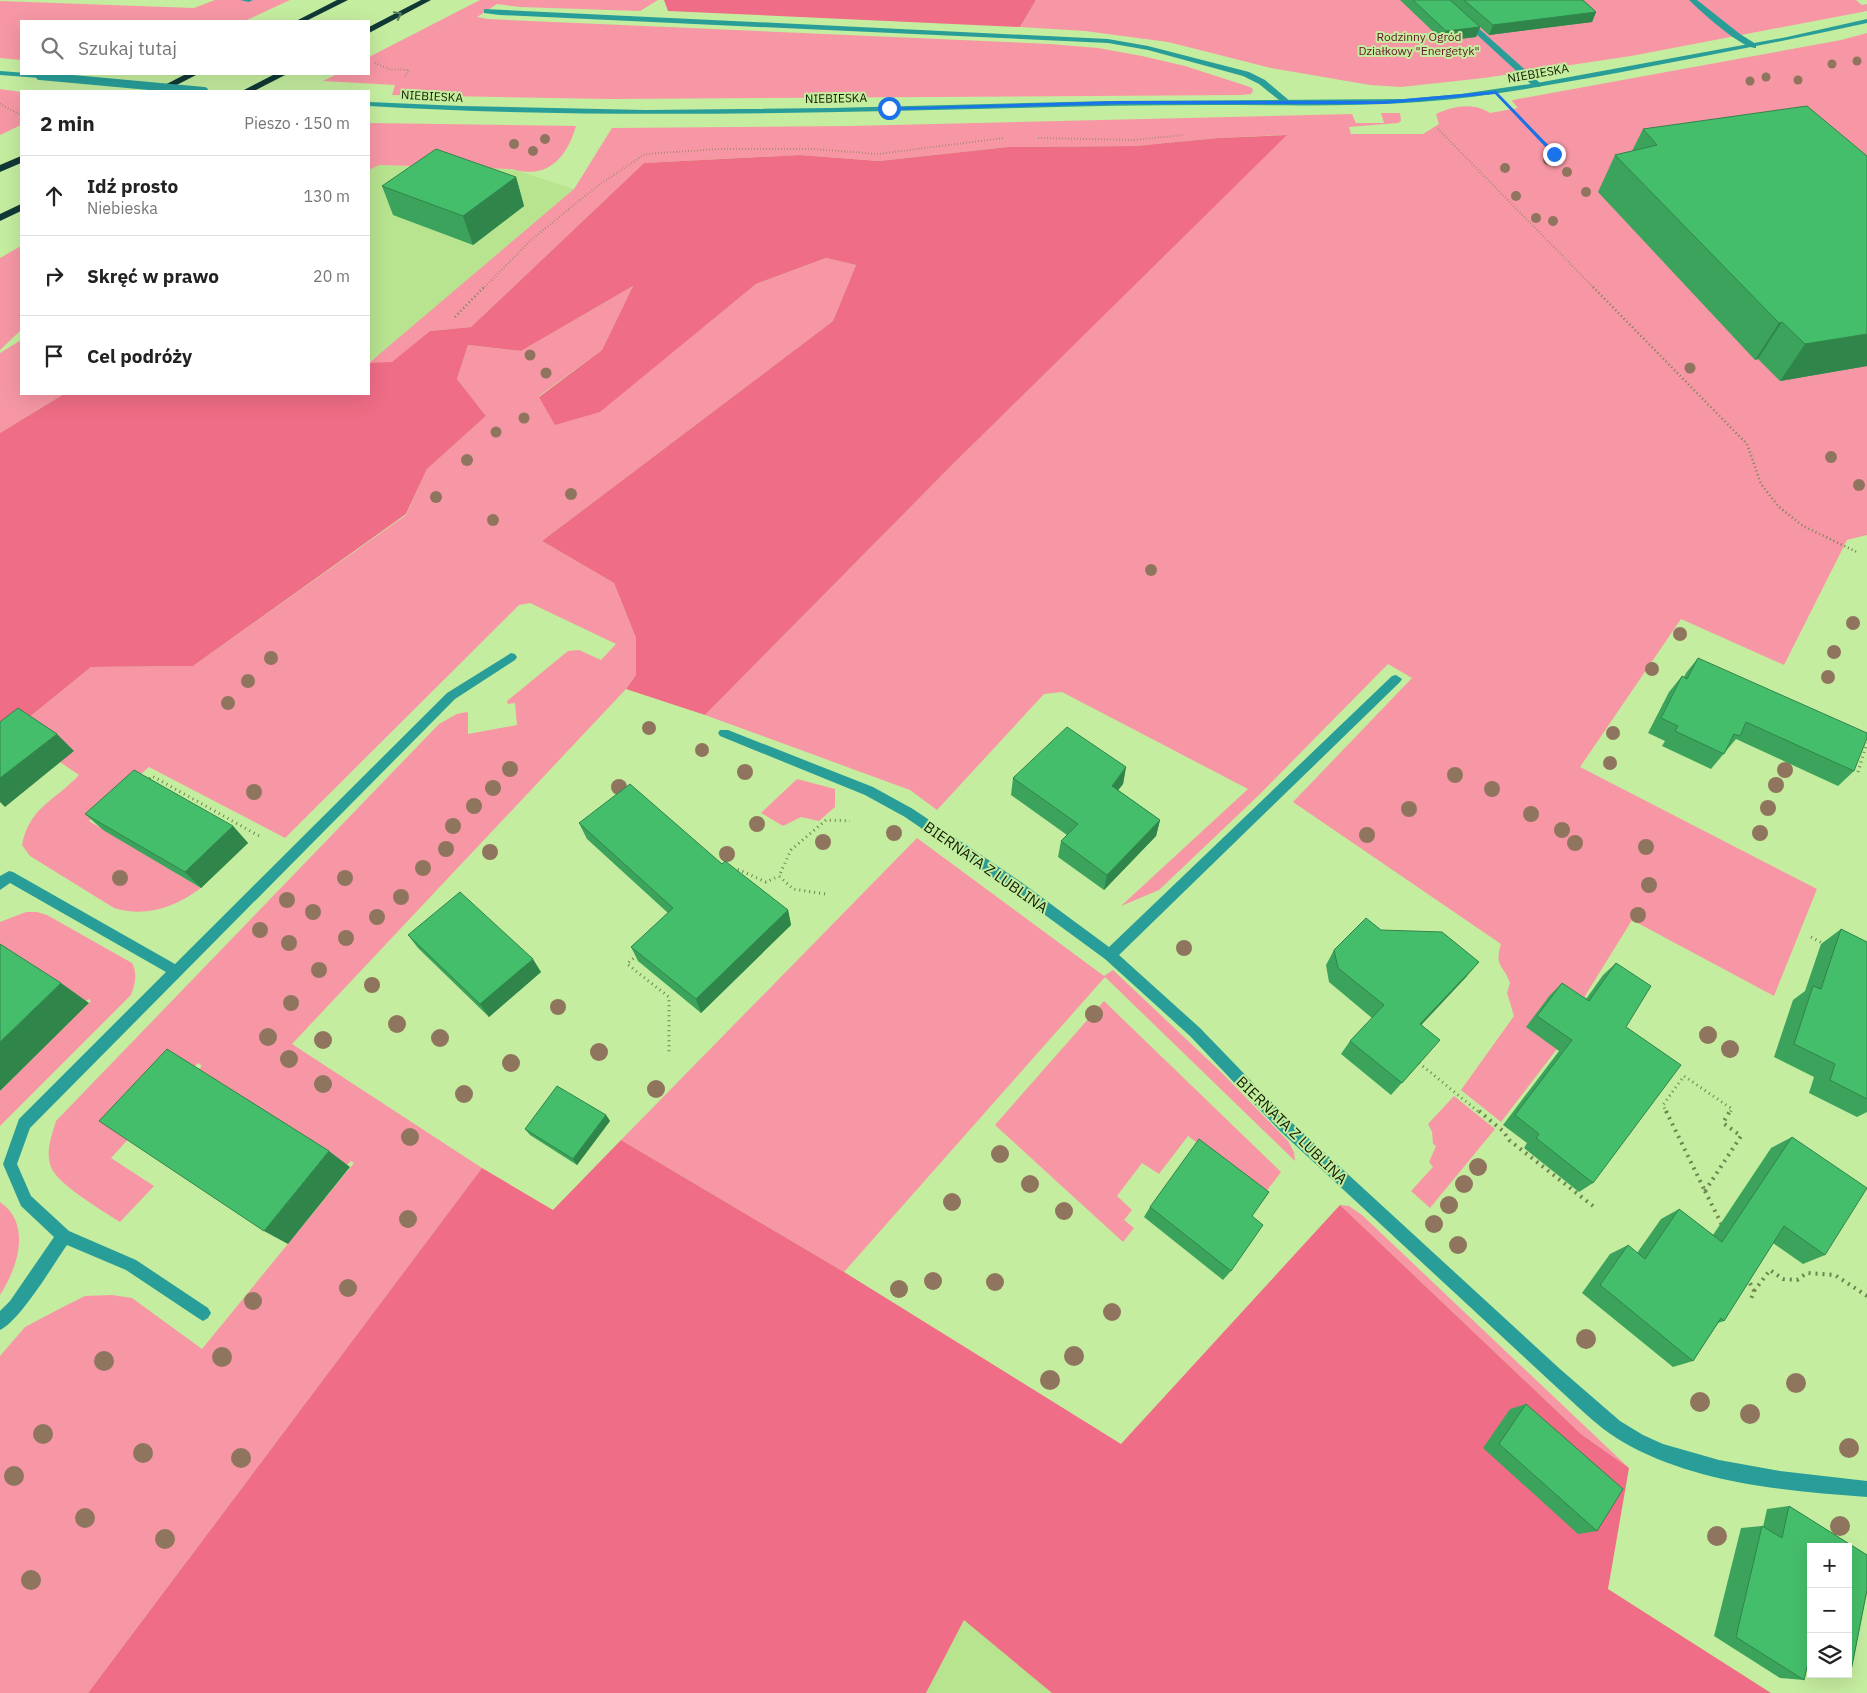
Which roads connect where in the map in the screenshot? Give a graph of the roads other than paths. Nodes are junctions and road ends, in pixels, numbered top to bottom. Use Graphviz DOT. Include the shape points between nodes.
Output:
graph roads {
  1 [pos="244,0"];
  2 [pos="249,0"];
  3 [pos="344,0"];
  4 [pos="427,0"];
  5 [pos="1443,0"];
  6 [pos="1693,0"];
  7 [pos="487,11"];
  8 [pos="302,20"];
  9 [pos="1867,22"];
  10 [pos="370,29"];
  11 [pos="1753,46"];
  12 [pos="0,73"];
  13 [pos="20,74"];
  14 [pos="27,75"];
  15 [pos="191,75"];
  16 [pos="280,75"];
  17 [pos="1537,86"];
  18 [pos="160,90"];
  19 [pos="193,90"];
  20 [pos="249,90"];
  21 [pos="1287,102"];
  22 [pos="370,104"];
  23 [pos="20,159"];
  24 [pos="0,169"];
  25 [pos="20,208"];
  26 [pos="0,218"];
  27 [pos="511,656"];
  28 [pos="1396,679"];
  29 [pos="724,733"];
  30 [pos="0,884"];
  31 [pos="1110,955"];
  32 [pos="176,971"];
  33 [pos="64,1236"];
  34 [pos="203,1313"];
  35 [pos="0,1322"];
  36 [pos="1867,1489"];
  1 -- 2 [label="street"];
  3 -- 8 [label="highway"];
  10 -- 4 [label="highway, one-way"];
  5 -- 17 [label="street"];
  6 -- 11 [label="street"];
  7 -- 21 [label="street" via="1108,41 1246,74"];
  9 -- 11 [label="street, NIEBIESKA"];
  11 -- 17 [label="street, NIEBIESKA"];
  12 -- 13 [label="street, bridge"];
  14 -- 19 [label="street, bridge"];
  15 -- 18 [label="highway"];
  16 -- 20 [label="highway"];
  17 -- 21 [label="street, NIEBIESKA" via="1392,102"];
  21 -- 22 [label="street, NIEBIESKA" via="1120,102 608,113"];
  23 -- 24 [label="highway"];
  25 -- 26 [label="highway"];
  27 -- 32 [label="street" via="451,696"];
  28 -- 31 [label="street"];
  29 -- 31 [label="street, BIERNATA Z LUBLINA" via="869,791 909,812"];
  30 -- 32 [label="street" via="9,876"];
  31 -- 36 [label="street, BIERNATA Z LUBLINA" via="1195,1032 1284,1126 1554,1375 1614,1426 1638,1441 1726,1469 1776,1479"];
  32 -- 33 [label="street" via="24,1124 10,1164 26,1201"];
  33 -- 34 [label="street" via="131,1265"];
  33 -- 35 [label="street"];
}
